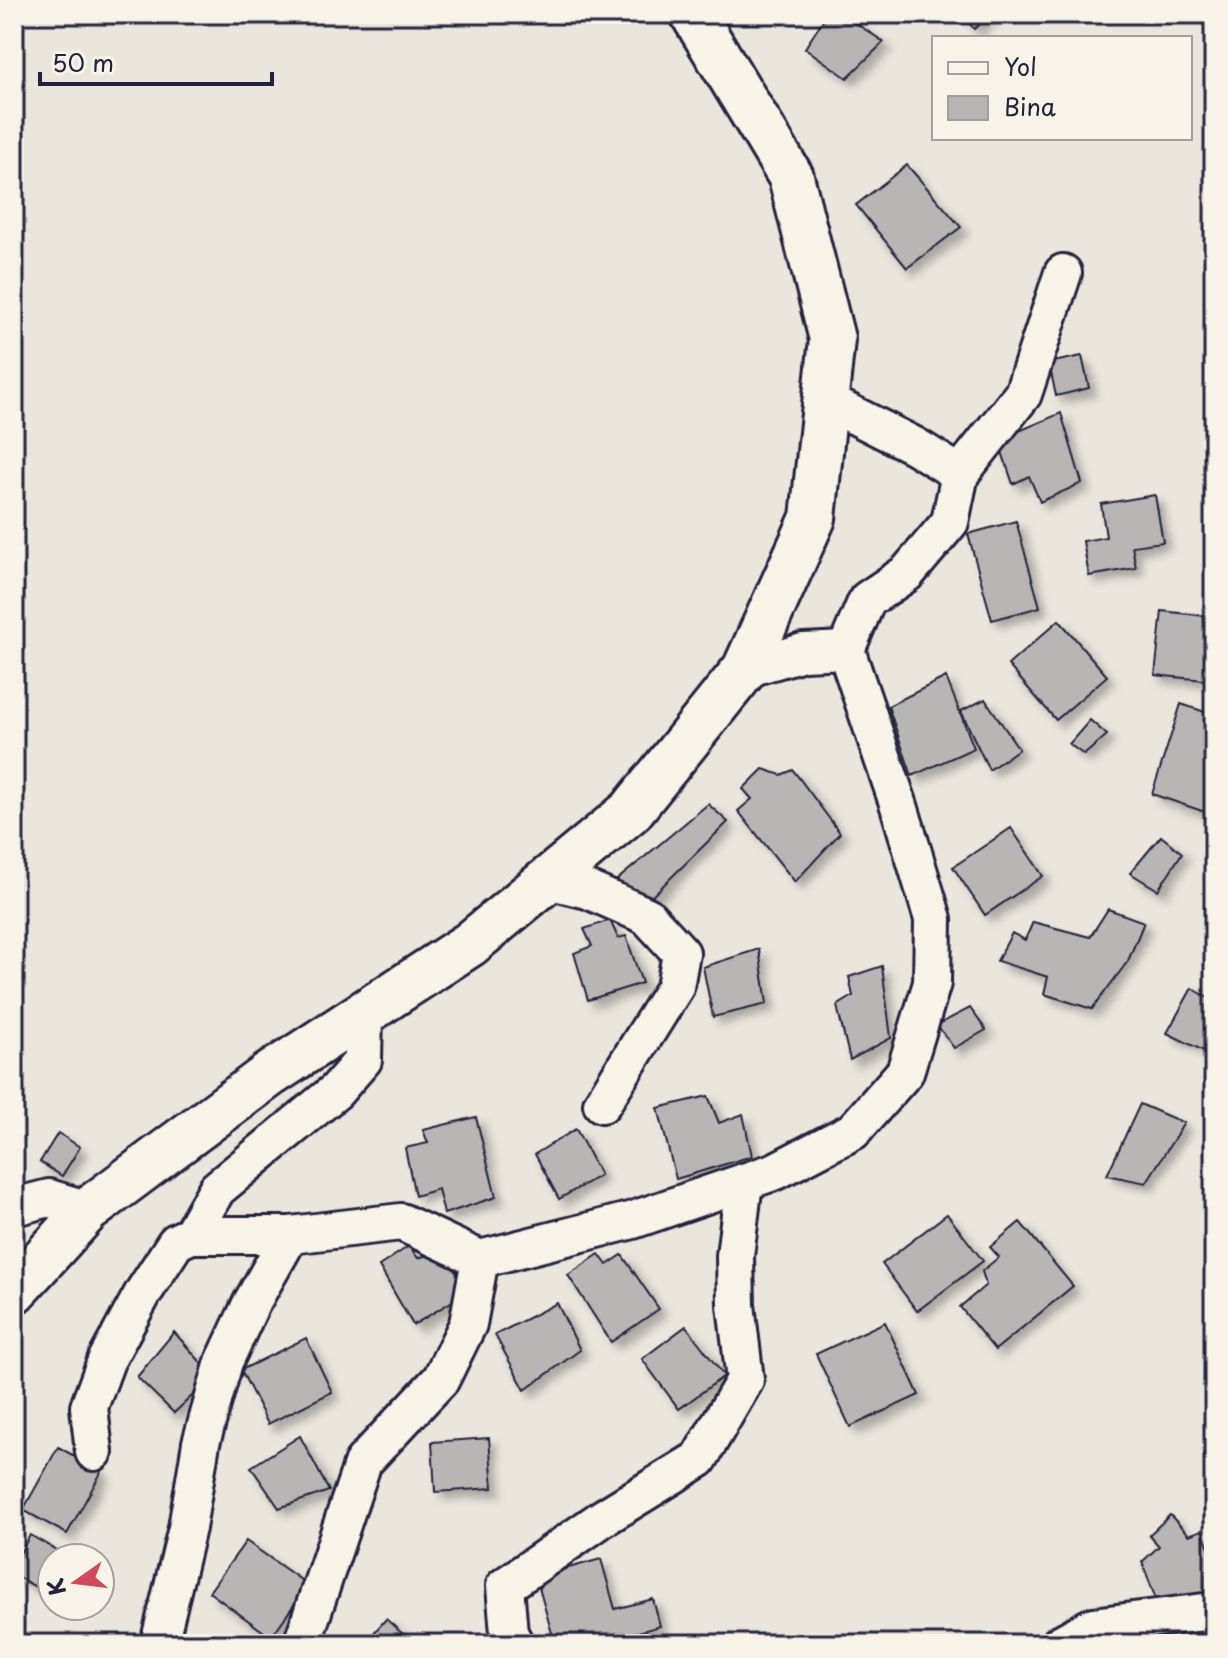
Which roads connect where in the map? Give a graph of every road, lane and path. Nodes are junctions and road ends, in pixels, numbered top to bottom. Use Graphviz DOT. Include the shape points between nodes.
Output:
graph roads {
  1 [pos="693,14"];
  2 [pos="1063,273"];
  3 [pos="826,401"];
  4 [pos="960,474"];
  5 [pos="846,650"];
  6 [pos="745,669"];
  7 [pos="547,880"];
  8 [pos="364,1013"];
  9 [pos="602,1104"];
  10 [pos="744,1182"];
  11 [pos="14,1207"];
  12 [pos="88,1210"];
  13 [pos="191,1235"];
  14 [pos="290,1235"];
  15 [pos="480,1259"];
  16 [pos="14,1291"];
  17 [pos="94,1452"];
  18 [pos="1214,1614"];
  19 [pos="160,1640"];
  20 [pos="302,1644"];
  21 [pos="515,1644"];
  22 [pos="1060,1644"];
  1 -- 3 [label="street" via="791,177 832,339"];
  2 -- 4 [label="street" via="1023,394"];
  3 -- 4 [label="street"];
  3 -- 6 [label="street" via="813,518"];
  4 -- 5 [label="street" via="950,522 907,573 867,600"];
  5 -- 6 [label="street" via="803,652"];
  5 -- 10 [label="street" via="933,919 932,983 905,1072 853,1131"];
  6 -- 7 [label="street" via="631,811"];
  7 -- 8 [label="street" via="470,944"];
  7 -- 9 [label="street" via="588,890 647,916 681,953 675,987"];
  8 -- 12 [label="street" via="269,1075"];
  8 -- 13 [label="street" via="363,1060 336,1091 217,1189"];
  10 -- 15 [label="street" via="633,1220"];
  10 -- 21 [label="street" via="735,1256 745,1380 699,1459 505,1586 509,1633"];
  11 -- 12 [label="street" via="49,1198"];
  12 -- 16 [label="street"];
  13 -- 14 [label="street"];
  13 -- 17 [label="street" via="176,1242 106,1361 89,1407"];
  14 -- 15 [label="street" via="401,1222"];
  14 -- 19 [label="street" via="224,1362 201,1443"];
  15 -- 20 [label="street" via="468,1324 441,1379 363,1462"];
  18 -- 22 [label="street" via="1093,1626"];
}
